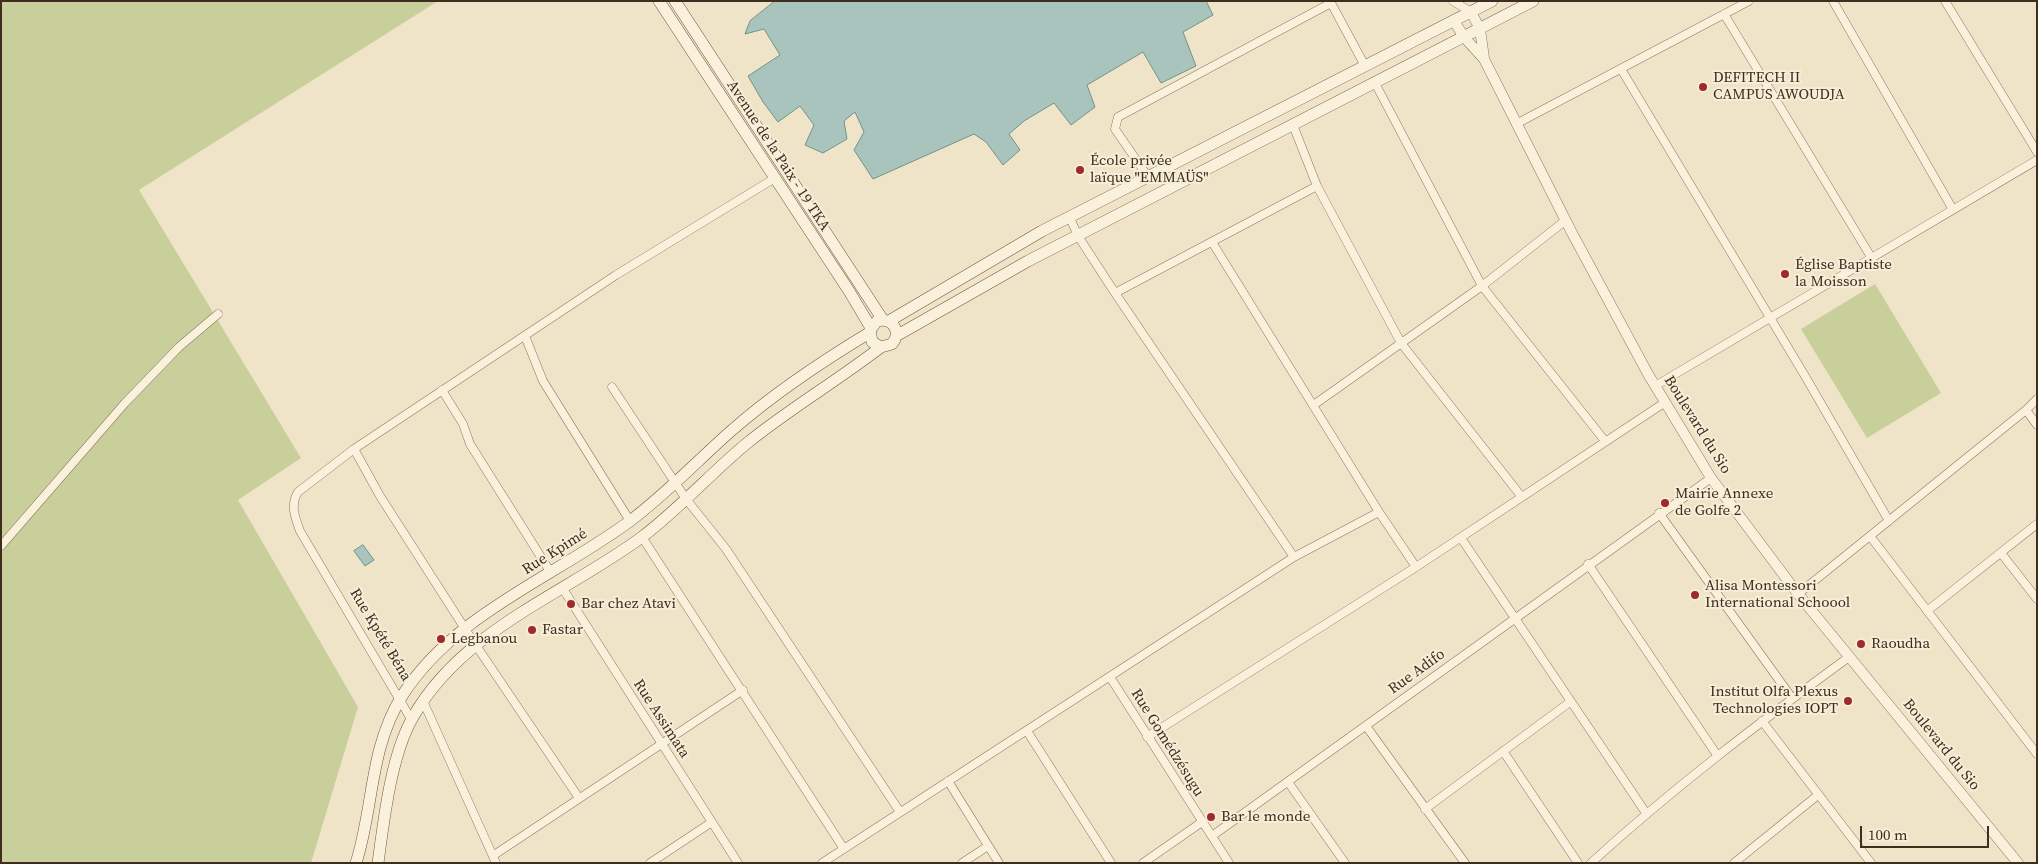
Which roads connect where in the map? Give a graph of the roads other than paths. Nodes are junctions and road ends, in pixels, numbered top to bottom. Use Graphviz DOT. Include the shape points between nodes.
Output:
graph roads {
  1 [pos="659,1"];
  2 [pos="675,1"];
  3 [pos="1492,1"];
  4 [pos="1533,1"];
  5 [pos="1749,1"];
  6 [pos="1833,1"];
  7 [pos="1945,1"];
  8 [pos="1331,2"];
  9 [pos="1454,3"];
  10 [pos="1471,12"];
  11 [pos="1724,14"];
  12 [pos="1454,21"];
  13 [pos="1480,29"];
  14 [pos="1464,37"];
  15 [pos="1484,59"];
  16 [pos="1365,66"];
  17 [pos="1621,69"];
  18 [pos="1375,83"];
  19 [pos="1516,124"];
  20 [pos="1293,126"];
  21 [pos="2037,152"];
  22 [pos="2037,160"];
  23 [pos="1148,177"];
  24 [pos="775,178"];
  25 [pos="1318,186"];
  26 [pos="1952,208"];
  27 [pos="1070,218"];
  28 [pos="1566,220"];
  29 [pos="1078,236"];
  30 [pos="1212,242"];
  31 [pos="1871,256"];
  32 [pos="1482,286"];
  33 [pos="1115,293"];
  34 [pos="218,314"];
  35 [pos="1770,318"];
  36 [pos="886,320"];
  37 [pos="870,330"];
  38 [pos="525,336"];
  39 [pos="896,336"];
  40 [pos="1401,343"];
  41 [pos="881,347"];
  42 [pos="1655,386"];
  43 [pos="612,387"];
  44 [pos="442,390"];
  45 [pos="2037,399"];
  46 [pos="1664,403"];
  47 [pos="1314,404"];
  48 [pos="2026,410"];
  49 [pos="2037,425"];
  50 [pos="1605,441"];
  51 [pos="354,449"];
  52 [pos="1711,478"];
  53 [pos="676,483"];
  54 [pos="1521,496"];
  55 [pos="686,498"];
  56 [pos="1379,512"];
  57 [pos="1660,513"];
  58 [pos="630,520"];
  59 [pos="1889,521"];
  60 [pos="2037,524"];
  61 [pos="1870,536"];
  62 [pos="642,537"];
  63 [pos="1462,538"];
  64 [pos="1,546"];
  65 [pos="2000,553"];
  66 [pos="1294,557"];
  67 [pos="1588,564"];
  68 [pos="1416,567"];
  69 [pos="551,573"];
  70 [pos="563,589"];
  71 [pos="1798,594"];
  72 [pos="2037,599"];
  73 [pos="1927,610"];
  74 [pos="1515,617"];
  75 [pos="465,628"];
  76 [pos="475,644"];
  77 [pos="1849,657"];
  78 [pos="1110,677"];
  79 [pos="743,690"];
  80 [pos="401,698"];
  81 [pos="1792,698"];
  82 [pos="423,701"];
  83 [pos="1570,702"];
  84 [pos="412,719"];
  85 [pos="1762,721"];
  86 [pos="1366,726"];
  87 [pos="1027,731"];
  88 [pos="1147,737"];
  89 [pos="660,744"];
  90 [pos="1503,751"];
  91 [pos="2037,754"];
  92 [pos="1717,755"];
  93 [pos="948,781"];
  94 [pos="1288,782"];
  95 [pos="1818,795"];
  96 [pos="579,798"];
  97 [pos="1425,809"];
  98 [pos="900,812"];
  99 [pos="1646,812"];
  100 [pos="712,822"];
  101 [pos="1202,822"];
  102 [pos="1212,836"];
  103 [pos="988,846"];
  104 [pos="844,849"];
  105 [pos="1743,856"];
  106 [pos="495,859"];
  107 [pos="356,863"];
  108 [pos="378,863"];
  109 [pos="650,863"];
  110 [pos="738,863"];
  111 [pos="822,863"];
  112 [pos="962,863"];
  113 [pos="999,863"];
  114 [pos="1111,863"];
  115 [pos="1143,863"];
  116 [pos="1229,863"];
  117 [pos="1345,863"];
  118 [pos="1465,863"];
  119 [pos="1578,863"];
  120 [pos="1591,863"];
  121 [pos="1734,863"];
  122 [pos="1748,863"];
  123 [pos="1872,863"];
  124 [pos="2018,863"];
  1 -- 24 [label="main road, Avenue de la Paix - 19 TKA"];
  2 -- 36 [label="main road"];
  3 -- 10 [label="main road"];
  4 -- 13 [label="main road"];
  5 -- 11 [label="street"];
  6 -- 26 [label="street"];
  7 -- 21 [label="street"];
  8 -- 16 [label="street"];
  8 -- 23 [label="street" via="1118,117 1115,129"];
  9 -- 10 [label="street"];
  9 -- 12 [label="street"];
  10 -- 12 [label="main road"];
  10 -- 13 [label="street, Boulevard du Sio"];
  11 -- 17 [label="street"];
  11 -- 31 [label="street"];
  12 -- 14 [label="street, Boulevard du Sio"];
  12 -- 16 [label="main road"];
  13 -- 14 [label="main road"];
  13 -- 15 [label="street, Boulevard du Sio"];
  14 -- 15 [label="street, Boulevard du Sio"];
  14 -- 18 [label="main road"];
  15 -- 19 [label="street, Boulevard du Sio"];
  16 -- 23 [label="main road"];
  17 -- 19 [label="street"];
  17 -- 35 [label="street"];
  18 -- 20 [label="main road"];
  18 -- 32 [label="street"];
  19 -- 28 [label="street, Boulevard du Sio"];
  20 -- 25 [label="street"];
  20 -- 29 [label="main road"];
  22 -- 26 [label="street"];
  23 -- 27 [label="main road"];
  24 -- 37 [label="main road, Avenue de la Paix - 19 TKA"];
  24 -- 38 [label="street" via="616,275"];
  25 -- 30 [label="street"];
  25 -- 40 [label="street"];
  26 -- 31 [label="street"];
  27 -- 29 [label="street"];
  27 -- 36 [label="main road"];
  28 -- 32 [label="street"];
  28 -- 42 [label="street, Boulevard du Sio"];
  29 -- 33 [label="street"];
  29 -- 39 [label="main road"];
  30 -- 33 [label="street"];
  30 -- 47 [label="street"];
  31 -- 35 [label="street"];
  32 -- 40 [label="street"];
  32 -- 50 [label="street"];
  33 -- 66 [label="street"];
  34 -- 64 [label="street" via="179,347 125,404"];
  35 -- 42 [label="street"];
  35 -- 59 [label="street"];
  36 -- 37 [label="main road" via="875,323"];
  36 -- 39 [label="main road" via="895,328"];
  37 -- 41 [label="main road" via="872,342"];
  37 -- 53 [label="main road, Rue Kpimé" via="763,405"];
  38 -- 44 [label="street"];
  38 -- 58 [label="street" via="543,381"];
  39 -- 41 [label="main road" via="889,346"];
  40 -- 47 [label="street"];
  40 -- 54 [label="street"];
  41 -- 55 [label="main road" via="745,445"];
  42 -- 46 [label="street, Boulevard du Sio"];
  43 -- 53 [label="street"];
  44 -- 51 [label="street"];
  44 -- 69 [label="street" via="470,444"];
  45 -- 48 [label="street"];
  46 -- 50 [label="street"];
  46 -- 52 [label="street, Boulevard du Sio"];
  47 -- 56 [label="street"];
  48 -- 49 [label="street"];
  48 -- 59 [label="street"];
  50 -- 54 [label="street"];
  51 -- 75 [label="street" via="380,496"];
  51 -- 80 [label="street, Rue Kpété Béna" via="302,486 294,498 293,508 300,530"];
  52 -- 57 [label="street, Rue Adifo"];
  52 -- 71 [label="street, Boulevard du Sio"];
  53 -- 55 [label="street"];
  53 -- 58 [label="main road, Rue Kpimé"];
  54 -- 63 [label="street"];
  55 -- 62 [label="main road"];
  55 -- 98 [label="street" via="726,549"];
  56 -- 66 [label="street"];
  56 -- 68 [label="street"];
  57 -- 67 [label="street, Rue Adifo"];
  57 -- 81 [label="street"];
  58 -- 69 [label="main road, Rue Kpimé"];
  59 -- 61 [label="street"];
  60 -- 65 [label="street"];
  61 -- 71 [label="street"];
  61 -- 73 [label="street"];
  62 -- 70 [label="main road"];
  62 -- 79 [label="street"];
  63 -- 68 [label="street"];
  63 -- 74 [label="street"];
  65 -- 72 [label="street"];
  65 -- 73 [label="street"];
  66 -- 78 [label="street"];
  67 -- 74 [label="street, Rue Adifo"];
  67 -- 92 [label="street"];
  68 -- 88 [label="street"];
  69 -- 75 [label="main road, Rue Kpimé"];
  70 -- 76 [label="main road"];
  70 -- 89 [label="street, Rue Assimata"];
  71 -- 77 [label="street, Boulevard du Sio"];
  73 -- 91 [label="street"];
  74 -- 83 [label="street"];
  74 -- 86 [label="street, Rue Adifo"];
  75 -- 76 [label="street"];
  75 -- 80 [label="main road, Rue Kpimé" via="433,656"];
  76 -- 82 [label="main road"];
  76 -- 96 [label="street"];
  77 -- 81 [label="street"];
  77 -- 124 [label="street, Boulevard du Sio"];
  78 -- 87 [label="street"];
  78 -- 88 [label="street, Rue Gomédzésugu"];
  79 -- 89 [label="street"];
  79 -- 104 [label="street"];
  80 -- 84 [label="street, Rue Kpété Béna"];
  80 -- 107 [label="main road, Rue Kpimé" via="374,768"];
  81 -- 85 [label="street"];
  82 -- 84 [label="main road"];
  82 -- 106 [label="street"];
  83 -- 90 [label="street"];
  83 -- 99 [label="street"];
  84 -- 108 [label="main road" via="388,791"];
  85 -- 92 [label="street"];
  85 -- 95 [label="street"];
  86 -- 94 [label="street, Rue Adifo"];
  86 -- 97 [label="street"];
  87 -- 93 [label="street"];
  87 -- 114 [label="street"];
  88 -- 101 [label="street, Rue Gomédzésugu"];
  89 -- 96 [label="street"];
  89 -- 100 [label="street, Rue Assimata"];
  90 -- 97 [label="street"];
  90 -- 119 [label="street"];
  92 -- 99 [label="street"];
  93 -- 98 [label="street"];
  93 -- 103 [label="street"];
  94 -- 102 [label="street, Rue Adifo"];
  94 -- 117 [label="street"];
  95 -- 105 [label="street"];
  95 -- 123 [label="street"];
  96 -- 106 [label="street"];
  97 -- 118 [label="street"];
  98 -- 104 [label="street"];
  99 -- 120 [label="street"];
  100 -- 109 [label="street"];
  100 -- 110 [label="street, Rue Assimata"];
  101 -- 102 [label="street"];
  101 -- 115 [label="street"];
  102 -- 116 [label="street"];
  103 -- 112 [label="street"];
  103 -- 113 [label="street"];
  104 -- 111 [label="street"];
  105 -- 121 [label="street"];
  105 -- 122 [label="street"];
}
